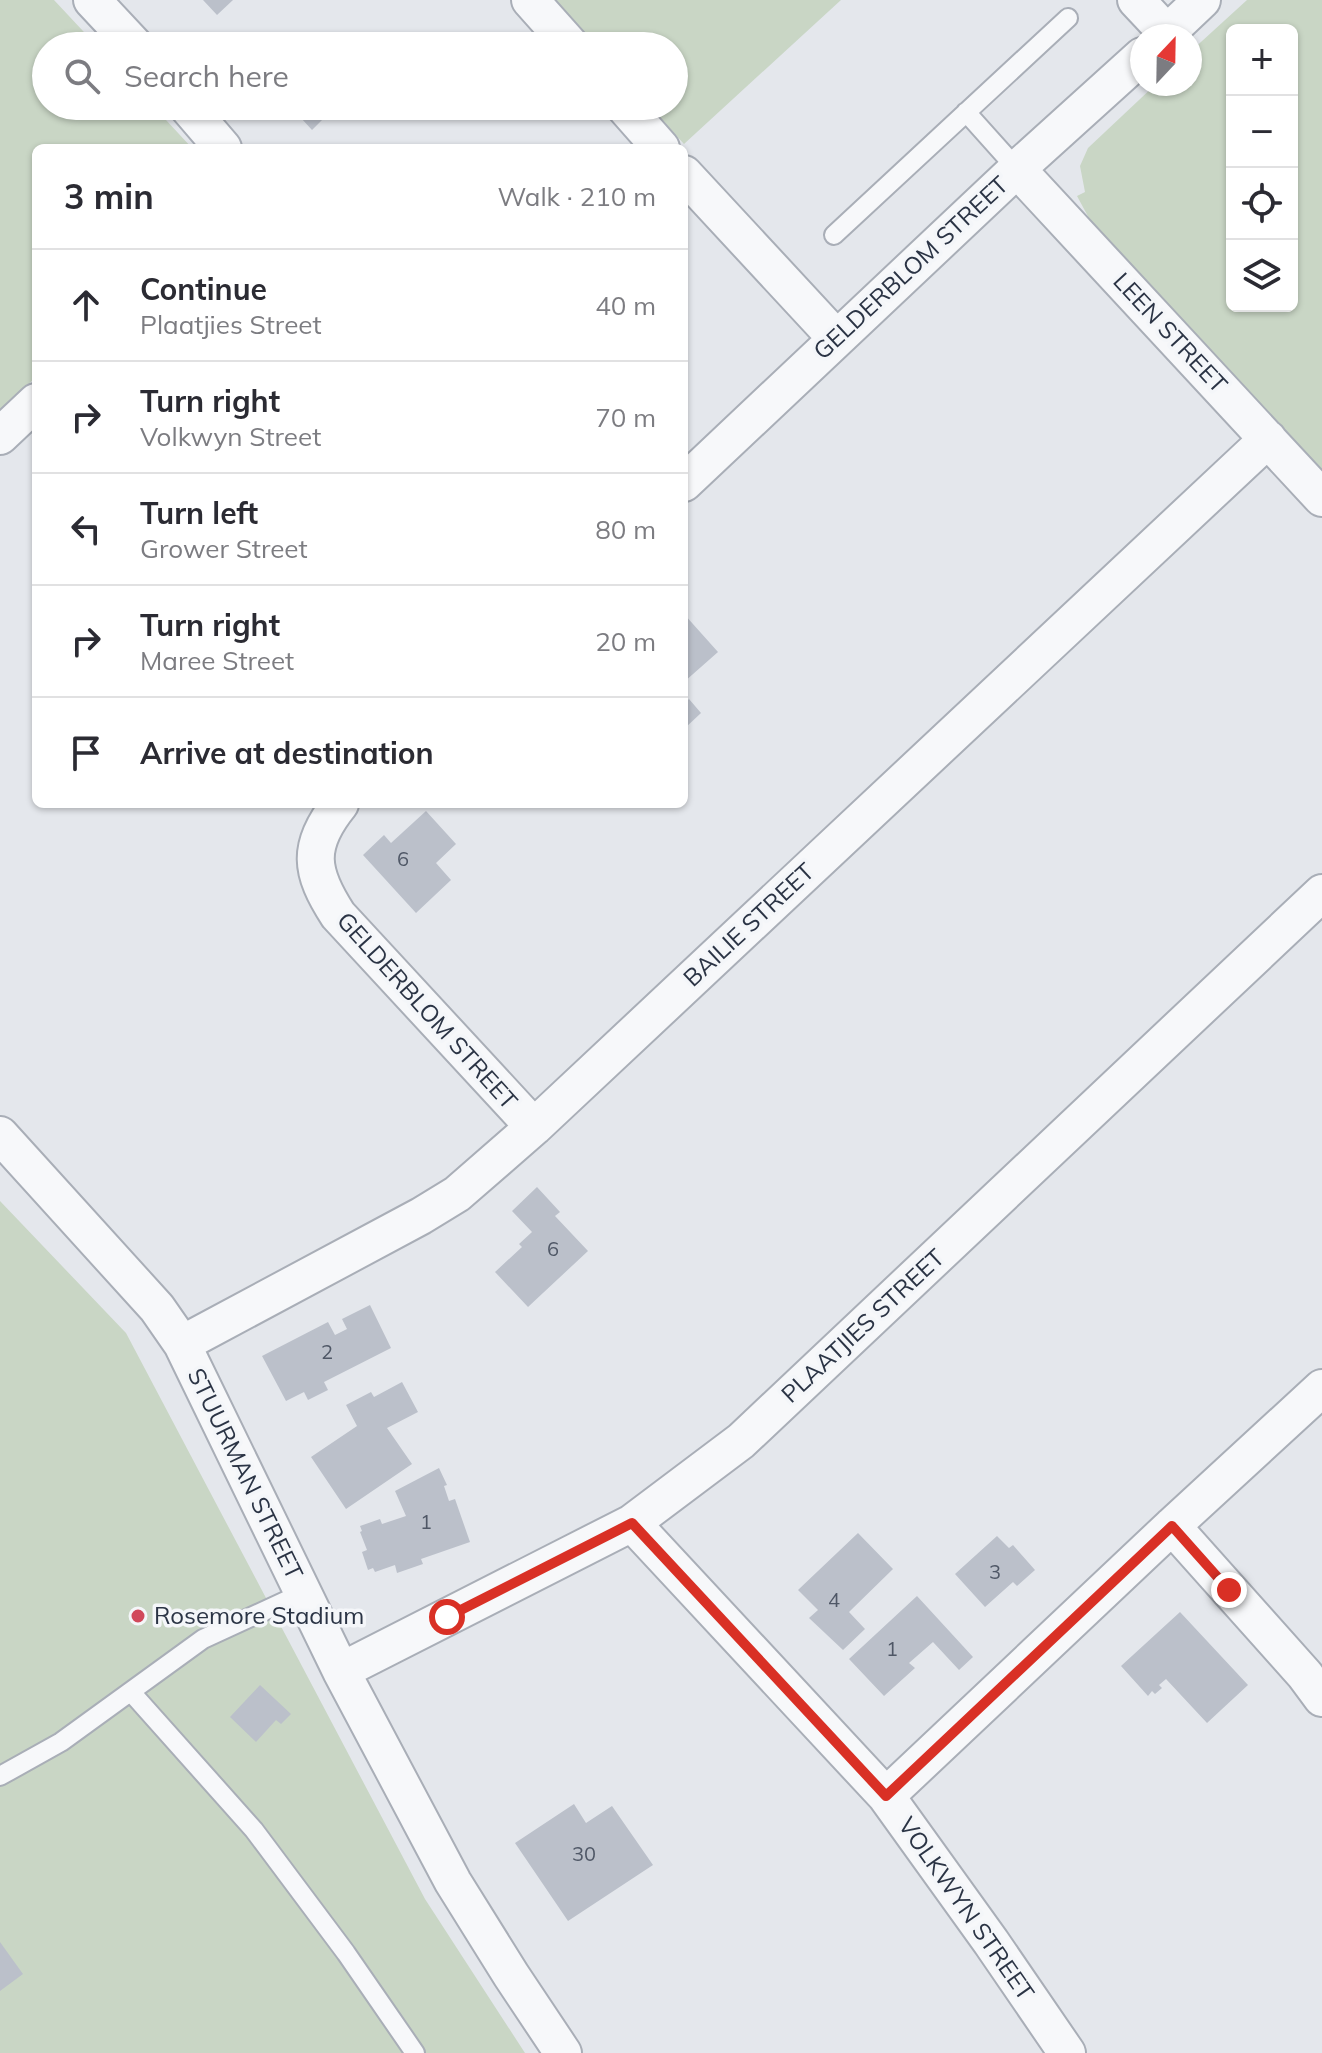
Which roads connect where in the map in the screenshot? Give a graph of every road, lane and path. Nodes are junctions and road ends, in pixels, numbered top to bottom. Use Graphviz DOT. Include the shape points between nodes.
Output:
graph roads {
  1 [pos="92,0"];
  2 [pos="530,0"];
  3 [pos="1136,0"];
  4 [pos="1202,0"];
  5 [pos="1068,18"];
  6 [pos="1149,24"];
  7 [pos="1177,24"];
  8 [pos="122,32"];
  9 [pos="559,32"];
  10 [pos="1130,67"];
  11 [pos="966,112"];
  12 [pos="199,120"];
  13 [pos="636,120"];
  14 [pos="220,144"];
  15 [pos="657,144"];
  16 [pos="1017,169"];
  17 [pos="688,178"];
  18 [pos="834,235"];
  19 [pos="836,338"];
  20 [pos="32,406"];
  21 [pos="0,436"];
  22 [pos="1268,439"];
  23 [pos="688,479"];
  24 [pos="1322,498"];
  25 [pos="337,808"];
  26 [pos="1322,893"];
  27 [pos="534,1127"];
  28 [pos="0,1135"];
  29 [pos="182,1344"];
  30 [pos="1322,1388"];
  31 [pos="632,1523"];
  32 [pos="1172,1526"];
  33 [pos="303,1593"];
  34 [pos="341,1671"];
  35 [pos="131,1692"];
  36 [pos="1322,1698"];
  37 [pos="0,1776"];
  38 [pos="886,1796"];
  39 [pos="415,2053"];
  40 [pos="563,2053"];
  41 [pos="1067,2053"];
  1 -- 8 [label="street"];
  2 -- 9 [label="street"];
  3 -- 6 [label="street"];
  4 -- 7 [label="street, GELDERBLOM STREET"];
  5 -- 11 [label="lane"];
  10 -- 16 [label="street, GELDERBLOM STREET"];
  11 -- 16 [label="lane"];
  11 -- 18 [label="lane"];
  12 -- 14 [label="street"];
  13 -- 15 [label="street"];
  16 -- 19 [label="street, GELDERBLOM STREET"];
  16 -- 22 [label="street, LEEN STREET"];
  17 -- 19 [label="street"];
  19 -- 23 [label="street, GELDERBLOM STREET"];
  20 -- 21 [label="street"];
  22 -- 24 [label="street, LEEN STREET"];
  22 -- 27 [label="street, BAILIE STREET"];
  25 -- 27 [label="street, GELDERBLOM STREET" via="321,830 316,852 324,893 338,915"];
  26 -- 31 [label="street, PLAATJIES STREET" via="741,1441"];
  27 -- 29 [label="street, BAILIE STREET" via="433,1209"];
  28 -- 29 [label="street, STUURMAN STREET" via="157,1308"];
  29 -- 33 [label="street, STUURMAN STREET"];
  30 -- 32 [label="street"];
  31 -- 34 [label="street, PLAATJIES STREET"];
  31 -- 38 [label="street, VOLKWYN STREET"];
  32 -- 36 [label="street"];
  32 -- 38 [label="street"];
  33 -- 34 [label="street, STUURMAN STREET"];
  33 -- 35 [label="lane" via="203,1639"];
  34 -- 40 [label="street, STUURMAN STREET" via="453,1882"];
  35 -- 37 [label="lane" via="61,1742"];
  35 -- 39 [label="lane" via="254,1830"];
  38 -- 41 [label="street, VOLKWYN STREET"];
}
